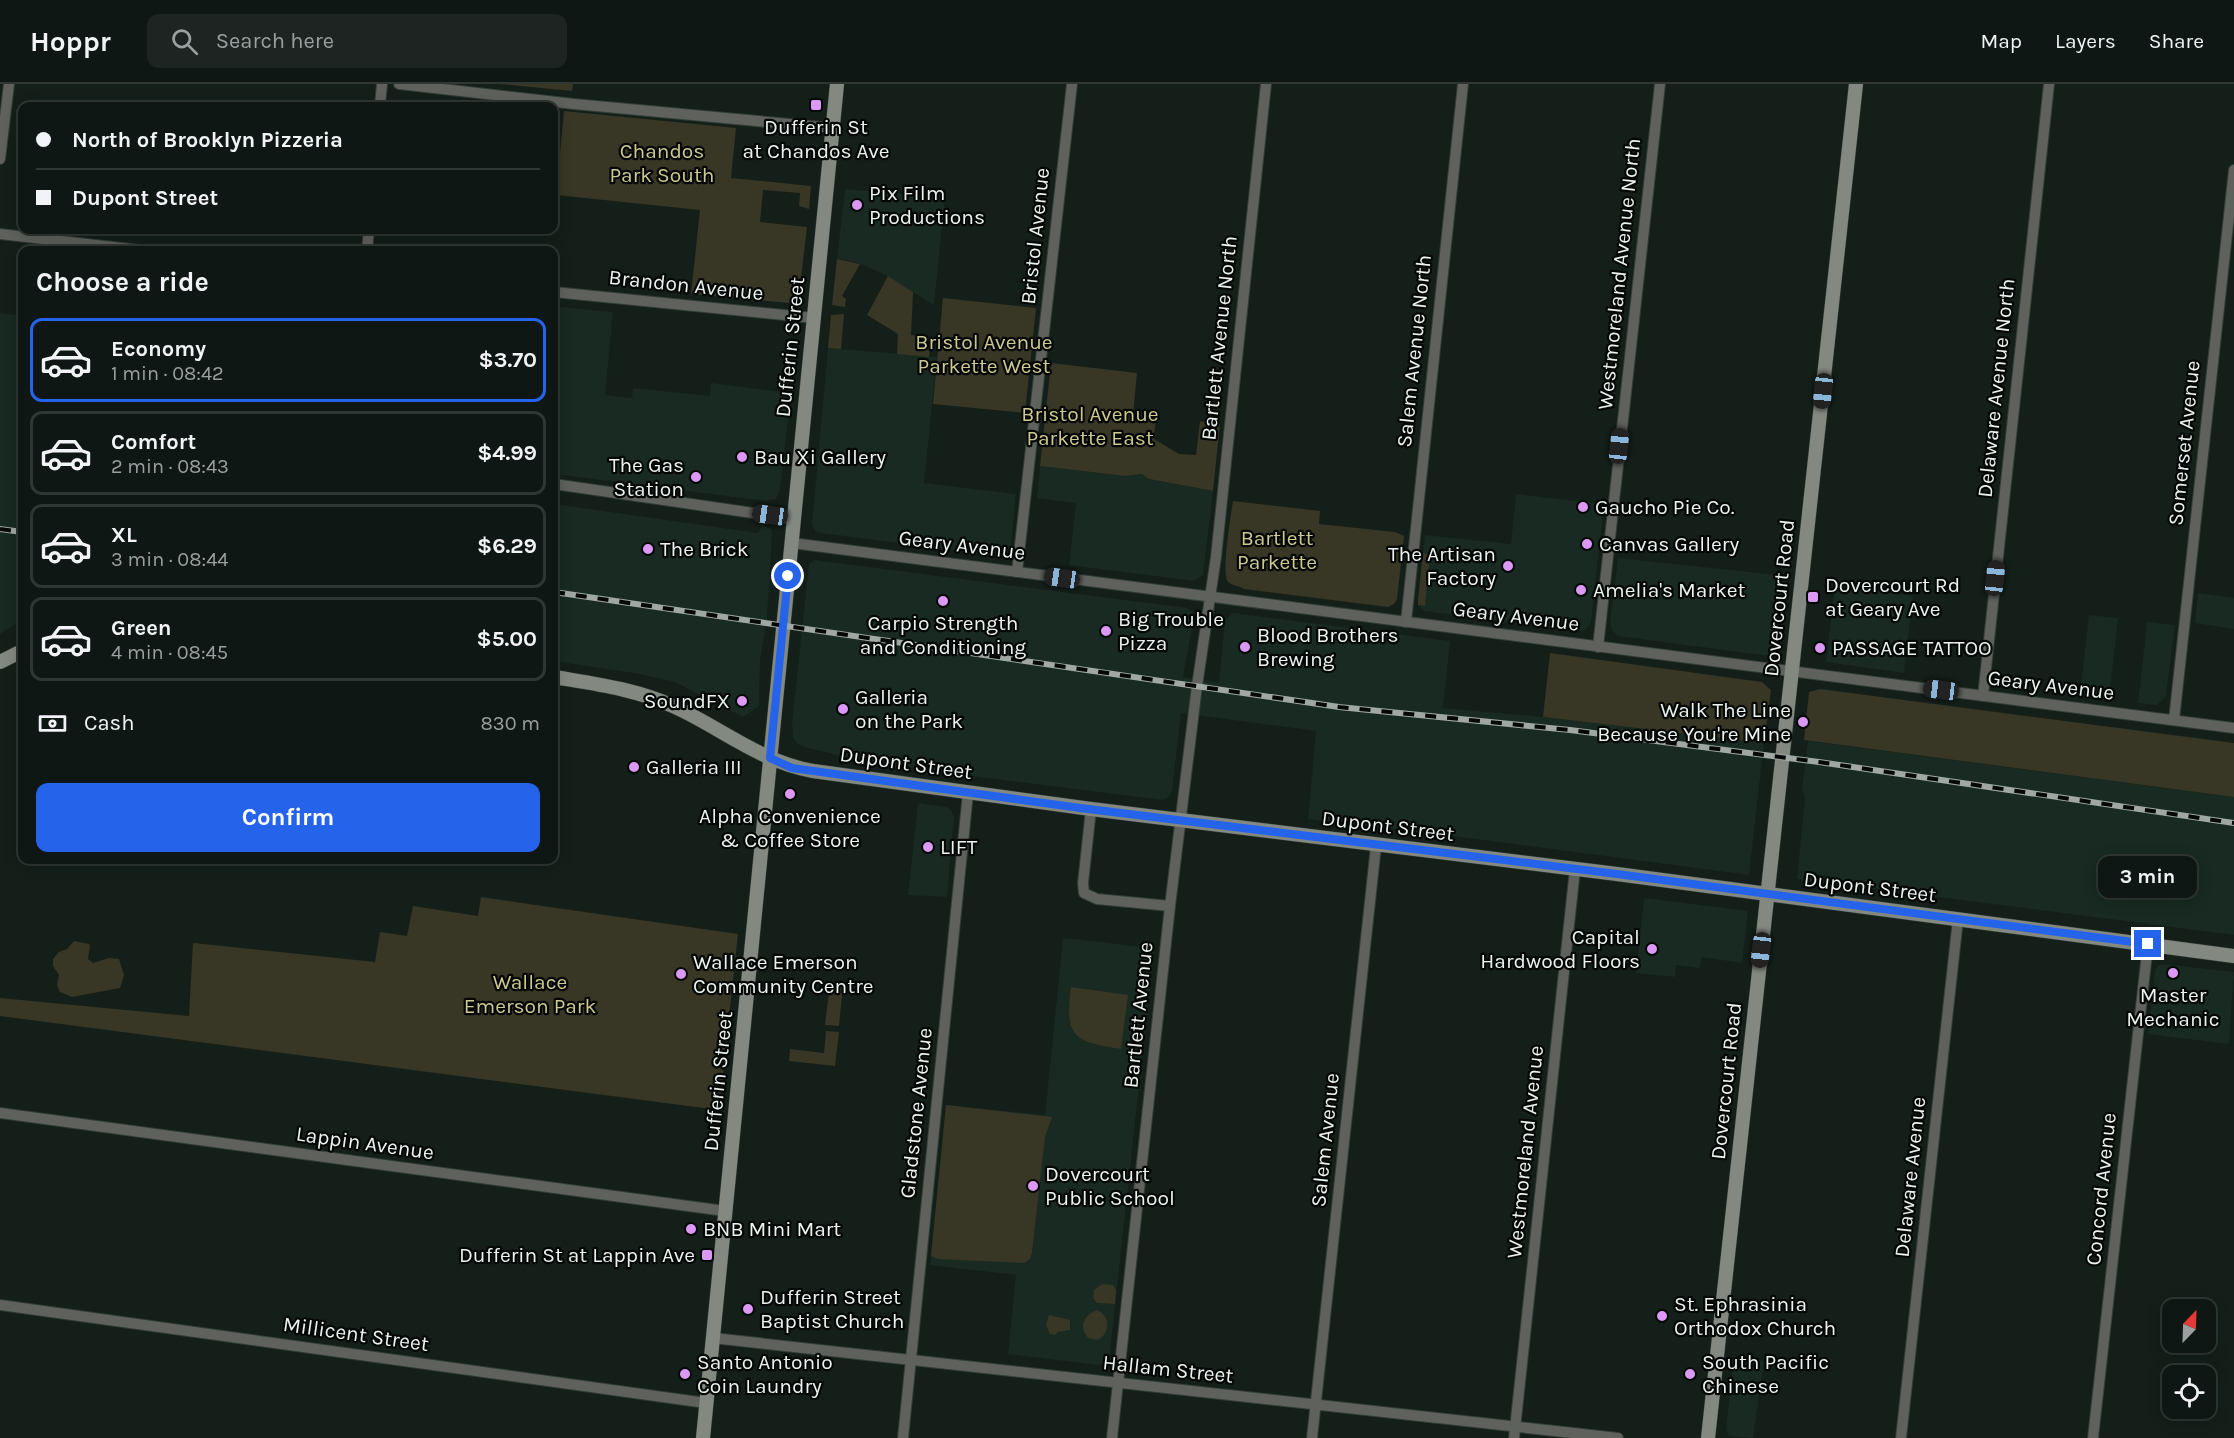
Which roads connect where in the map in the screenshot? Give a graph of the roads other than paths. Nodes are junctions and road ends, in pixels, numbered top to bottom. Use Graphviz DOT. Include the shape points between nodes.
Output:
graph roads {
  1 [pos="9,84"];
  2 [pos="382,84"];
  3 [pos="399,84"];
  4 [pos="837,84"];
  5 [pos="1072,84"];
  6 [pos="1266,84"];
  7 [pos="1463,84"];
  8 [pos="1660,84"];
  9 [pos="1856,84"];
  10 [pos="2049,84"];
  11 [pos="380,102"];
  12 [pos="556,102"];
  13 [pos="558,102"];
  14 [pos="832,128"];
  15 [pos="0,159"];
  16 [pos="2234,170"];
  17 [pos="0,234"];
  18 [pos="104,246"];
  19 [pos="558,292"];
  20 [pos="814,318"];
  21 [pos="558,485"];
  22 [pos="794,519"];
  23 [pos="792,543"];
  24 [pos="1017,572"];
  25 [pos="1211,597"];
  26 [pos="1406,622"];
  27 [pos="1598,646"];
  28 [pos="18,653"];
  29 [pos="0,662"];
  30 [pos="1793,672"];
  31 [pos="558,678"];
  32 [pos="1983,696"];
  33 [pos="2174,720"];
  34 [pos="2234,728"];
  35 [pos="770,758"];
  36 [pos="968,793"];
  37 [pos="1091,809"];
  38 [pos="1180,820"];
  39 [pos="1376,846"];
  40 [pos="1575,869"];
  41 [pos="1768,896"];
  42 [pos="1170,906"];
  43 [pos="1958,920"];
  44 [pos="2148,944"];
  45 [pos="2234,956"];
  46 [pos="0,1113"];
  47 [pos="725,1211"];
  48 [pos="0,1305"];
  49 [pos="713,1338"];
  50 [pos="911,1360"];
  51 [pos="1118,1383"];
  52 [pos="706,1403"];
  53 [pos="1316,1405"];
  54 [pos="1514,1432"];
  55 [pos="703,1438"];
  56 [pos="903,1438"];
  57 [pos="1112,1438"];
  58 [pos="1312,1438"];
  59 [pos="1618,1438"];
  60 [pos="1708,1438"];
  61 [pos="1901,1438"];
  62 [pos="2093,1438"];
  1 -- 15 [label="street"];
  2 -- 11 [label="street"];
  3 -- 12 [label="street"];
  4 -- 14 [label="main road, Dufferin Street"];
  5 -- 24 [label="street, Bristol Avenue"];
  6 -- 25 [label="street, Bartlett Avenue North"];
  7 -- 26 [label="street, Salem Avenue North"];
  8 -- 27 [label="street, Westmoreland Avenue North"];
  9 -- 30 [label="main road, Dovercourt Road"];
  10 -- 32 [label="street, Delaware Avenue North"];
  13 -- 14 [label="street"];
  14 -- 20 [label="main road, Dufferin Street"];
  16 -- 33 [label="street, Somerset Avenue"];
  17 -- 18 [label="street"];
  19 -- 20 [label="street, Brandon Avenue"];
  20 -- 22 [label="main road, Dufferin Street"];
  21 -- 22 [label="street"];
  22 -- 23 [label="main road, Dufferin Street"];
  23 -- 24 [label="street, Geary Avenue"];
  23 -- 35 [label="main road, Dufferin Street"];
  24 -- 25 [label="street, Geary Avenue"];
  25 -- 26 [label="street, Geary Avenue"];
  25 -- 38 [label="street, Bartlett Avenue"];
  26 -- 27 [label="street, Geary Avenue"];
  27 -- 30 [label="street, Geary Avenue"];
  28 -- 29 [label="main road"];
  30 -- 32 [label="street, Geary Avenue"];
  30 -- 41 [label="main road, Dovercourt Road"];
  31 -- 35 [label="main road, Dupont Street" via="654,698"];
  32 -- 33 [label="street, Geary Avenue"];
  33 -- 34 [label="street, Geary Avenue"];
  35 -- 36 [label="main road, Dupont Street" via="792,768"];
  35 -- 47 [label="main road, Dufferin Street"];
  36 -- 37 [label="main road, Dupont Street"];
  36 -- 50 [label="street, Gladstone Avenue"];
  37 -- 38 [label="main road, Dupont Street"];
  37 -- 42 [label="street" via="1084,893 1097,899"];
  38 -- 39 [label="main road, Dupont Street"];
  38 -- 42 [label="street, Bartlett Avenue"];
  39 -- 40 [label="main road, Dupont Street"];
  39 -- 53 [label="street, Salem Avenue"];
  40 -- 41 [label="main road, Dupont Street"];
  40 -- 54 [label="street, Westmoreland Avenue"];
  41 -- 43 [label="main road, Dupont Street"];
  41 -- 60 [label="main road, Dovercourt Road"];
  42 -- 51 [label="street, Bartlett Avenue"];
  43 -- 44 [label="main road, Dupont Street"];
  43 -- 61 [label="street, Delaware Avenue"];
  44 -- 45 [label="main road, Dupont Street"];
  44 -- 62 [label="street, Concord Avenue"];
  46 -- 47 [label="street, Lappin Avenue"];
  47 -- 49 [label="main road, Dufferin Street"];
  48 -- 52 [label="street, Millicent Street"];
  49 -- 50 [label="street, Hallam Street"];
  49 -- 52 [label="main road, Dufferin Street"];
  50 -- 51 [label="street, Hallam Street"];
  50 -- 56 [label="street, Gladstone Avenue"];
  51 -- 53 [label="street, Hallam Street"];
  51 -- 57 [label="street, Bartlett Avenue"];
  52 -- 55 [label="main road, Dufferin Street"];
  53 -- 54 [label="street, Hallam Street"];
  53 -- 58 [label="street, Salem Avenue"];
  54 -- 59 [label="street, Hallam Street"];
}
